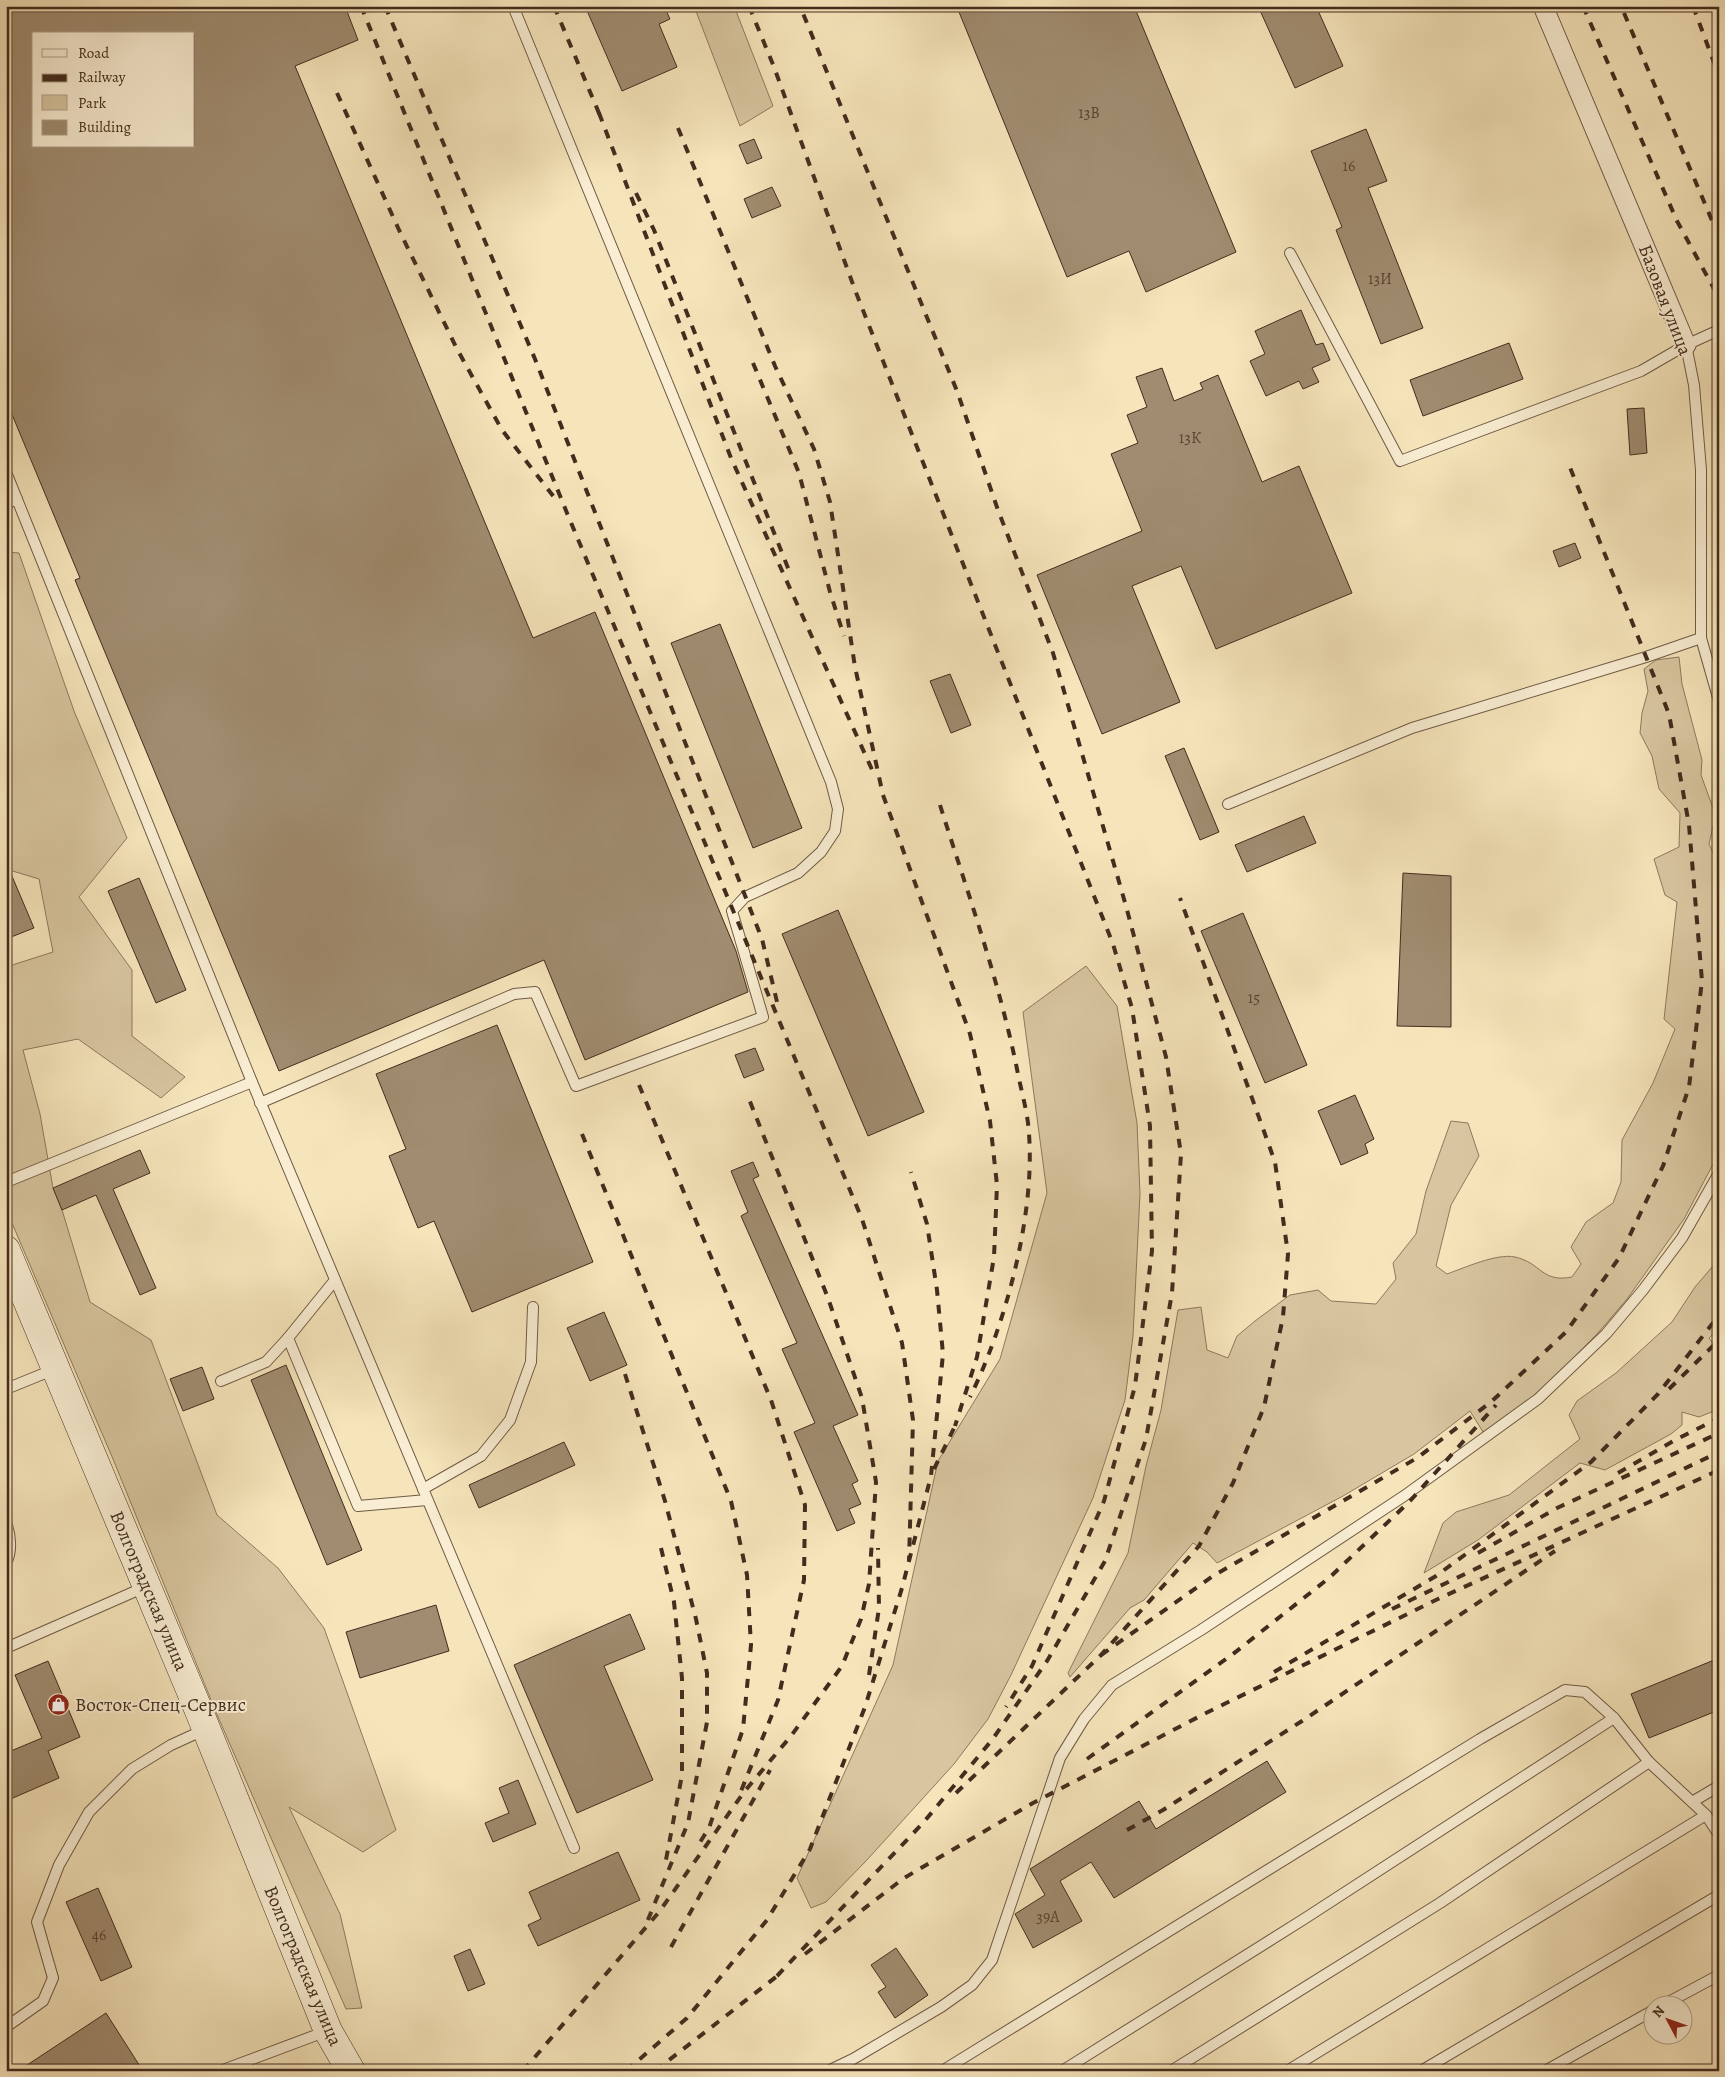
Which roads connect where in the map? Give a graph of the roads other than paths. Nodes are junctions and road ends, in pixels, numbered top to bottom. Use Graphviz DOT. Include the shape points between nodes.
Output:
graph roads {
  1 [pos="513,6"];
  2 [pos="1543,6"];
  3 [pos="1290,253"];
  4 [pos="1719,330"];
  5 [pos="1686,345"];
  6 [pos="6,472"];
  7 [pos="17,498"];
  8 [pos="6,504"];
  9 [pos="1701,638"];
  10 [pos="1719,701"];
  11 [pos="1228,804"];
  12 [pos="252,1082"];
  13 [pos="260,1103"];
  14 [pos="1719,1172"];
  15 [pos="6,1182"];
  16 [pos="6,1250"];
  17 [pos="335,1280"];
  18 [pos="533,1307"];
  19 [pos="288,1338"];
  20 [pos="56,1369"];
  21 [pos="221,1381"];
  22 [pos="6,1389"];
  23 [pos="423,1489"];
  24 [pos="427,1500"];
  25 [pos="6,1523"];
  26 [pos="6,1563"];
  27 [pos="147,1586"];
  28 [pos="6,1648"];
  29 [pos="1614,1718"];
  30 [pos="206,1728"];
  31 [pos="1649,1762"];
  32 [pos="1719,1786"];
  33 [pos="1692,1802"];
  34 [pos="1706,1815"];
  35 [pos="1719,1835"];
  36 [pos="574,1848"];
  37 [pos="1719,1895"];
  38 [pos="1719,1975"];
  39 [pos="1684,1994"];
  40 [pos="1642,2017"];
  41 [pos="6,2027"];
  42 [pos="328,2031"];
  43 [pos="220,2071"];
  44 [pos="351,2071"];
  45 [pos="828,2071"];
  46 [pos="942,2071"];
  47 [pos="1062,2071"];
  48 [pos="1172,2071"];
  49 [pos="1287,2071"];
  50 [pos="1421,2071"];
  51 [pos="1545,2071"];
  1 -- 13 [label="lane" via="831,782 838,809 834,831 820,852 798,873 746,897 732,911 763,1017 576,1086 536,992 514,994"];
  2 -- 5 [label="street, Базовая улица"];
  3 -- 5 [label="lane" via="1400,461 1641,371"];
  4 -- 5 [label="lane"];
  5 -- 9 [label="lane, Базовая улица" via="1694,385 1701,470"];
  6 -- 7 [label="lane"];
  7 -- 8 [label="lane"];
  7 -- 12 [label="lane"];
  9 -- 10 [label="lane, Базовая улица"];
  9 -- 11 [label="lane" via="1412,728"];
  12 -- 13 [label="lane"];
  12 -- 15 [label="lane"];
  13 -- 17 [label="lane"];
  14 -- 45 [label="lane" via="1682,1238 1643,1290 1600,1340 1538,1399 1404,1496 1112,1685 1084,1719 1060,1758 992,1960 972,1985 941,2007"];
  16 -- 20 [label="main road, Волгоградская улица"];
  17 -- 19 [label="lane"];
  17 -- 23 [label="lane"];
  18 -- 23 [label="lane" via="530,1362 510,1420 481,1456"];
  19 -- 21 [label="lane" via="266,1362"];
  19 -- 24 [label="lane" via="358,1506"];
  20 -- 22 [label="lane"];
  20 -- 27 [label="main road, Волгоградская улица"];
  23 -- 24 [label="lane"];
  24 -- 36 [label="lane"];
  25 -- 26 [label="lane" via="10,1557"];
  27 -- 28 [label="lane"];
  27 -- 30 [label="main road, Волгоградская улица"];
  29 -- 31 [label="lane"];
  29 -- 46 [label="lane" via="1585,1692 1565,1690 1480,1739"];
  29 -- 47 [label="lane"];
  30 -- 41 [label="lane" via="132,1769 89,1812 59,1866 37,1922 53,1978 43,2001"];
  30 -- 42 [label="main road, Волгоградская улица"];
  31 -- 33 [label="lane"];
  31 -- 48 [label="lane" via="1440,1903"];
  32 -- 33 [label="lane"];
  33 -- 34 [label="lane"];
  34 -- 35 [label="lane"];
  34 -- 49 [label="lane"];
  37 -- 50 [label="lane"];
  38 -- 39 [label="lane"];
  40 -- 51 [label="lane"];
  42 -- 43 [label="lane"];
  42 -- 44 [label="main road, Волгоградская улица"];
}
